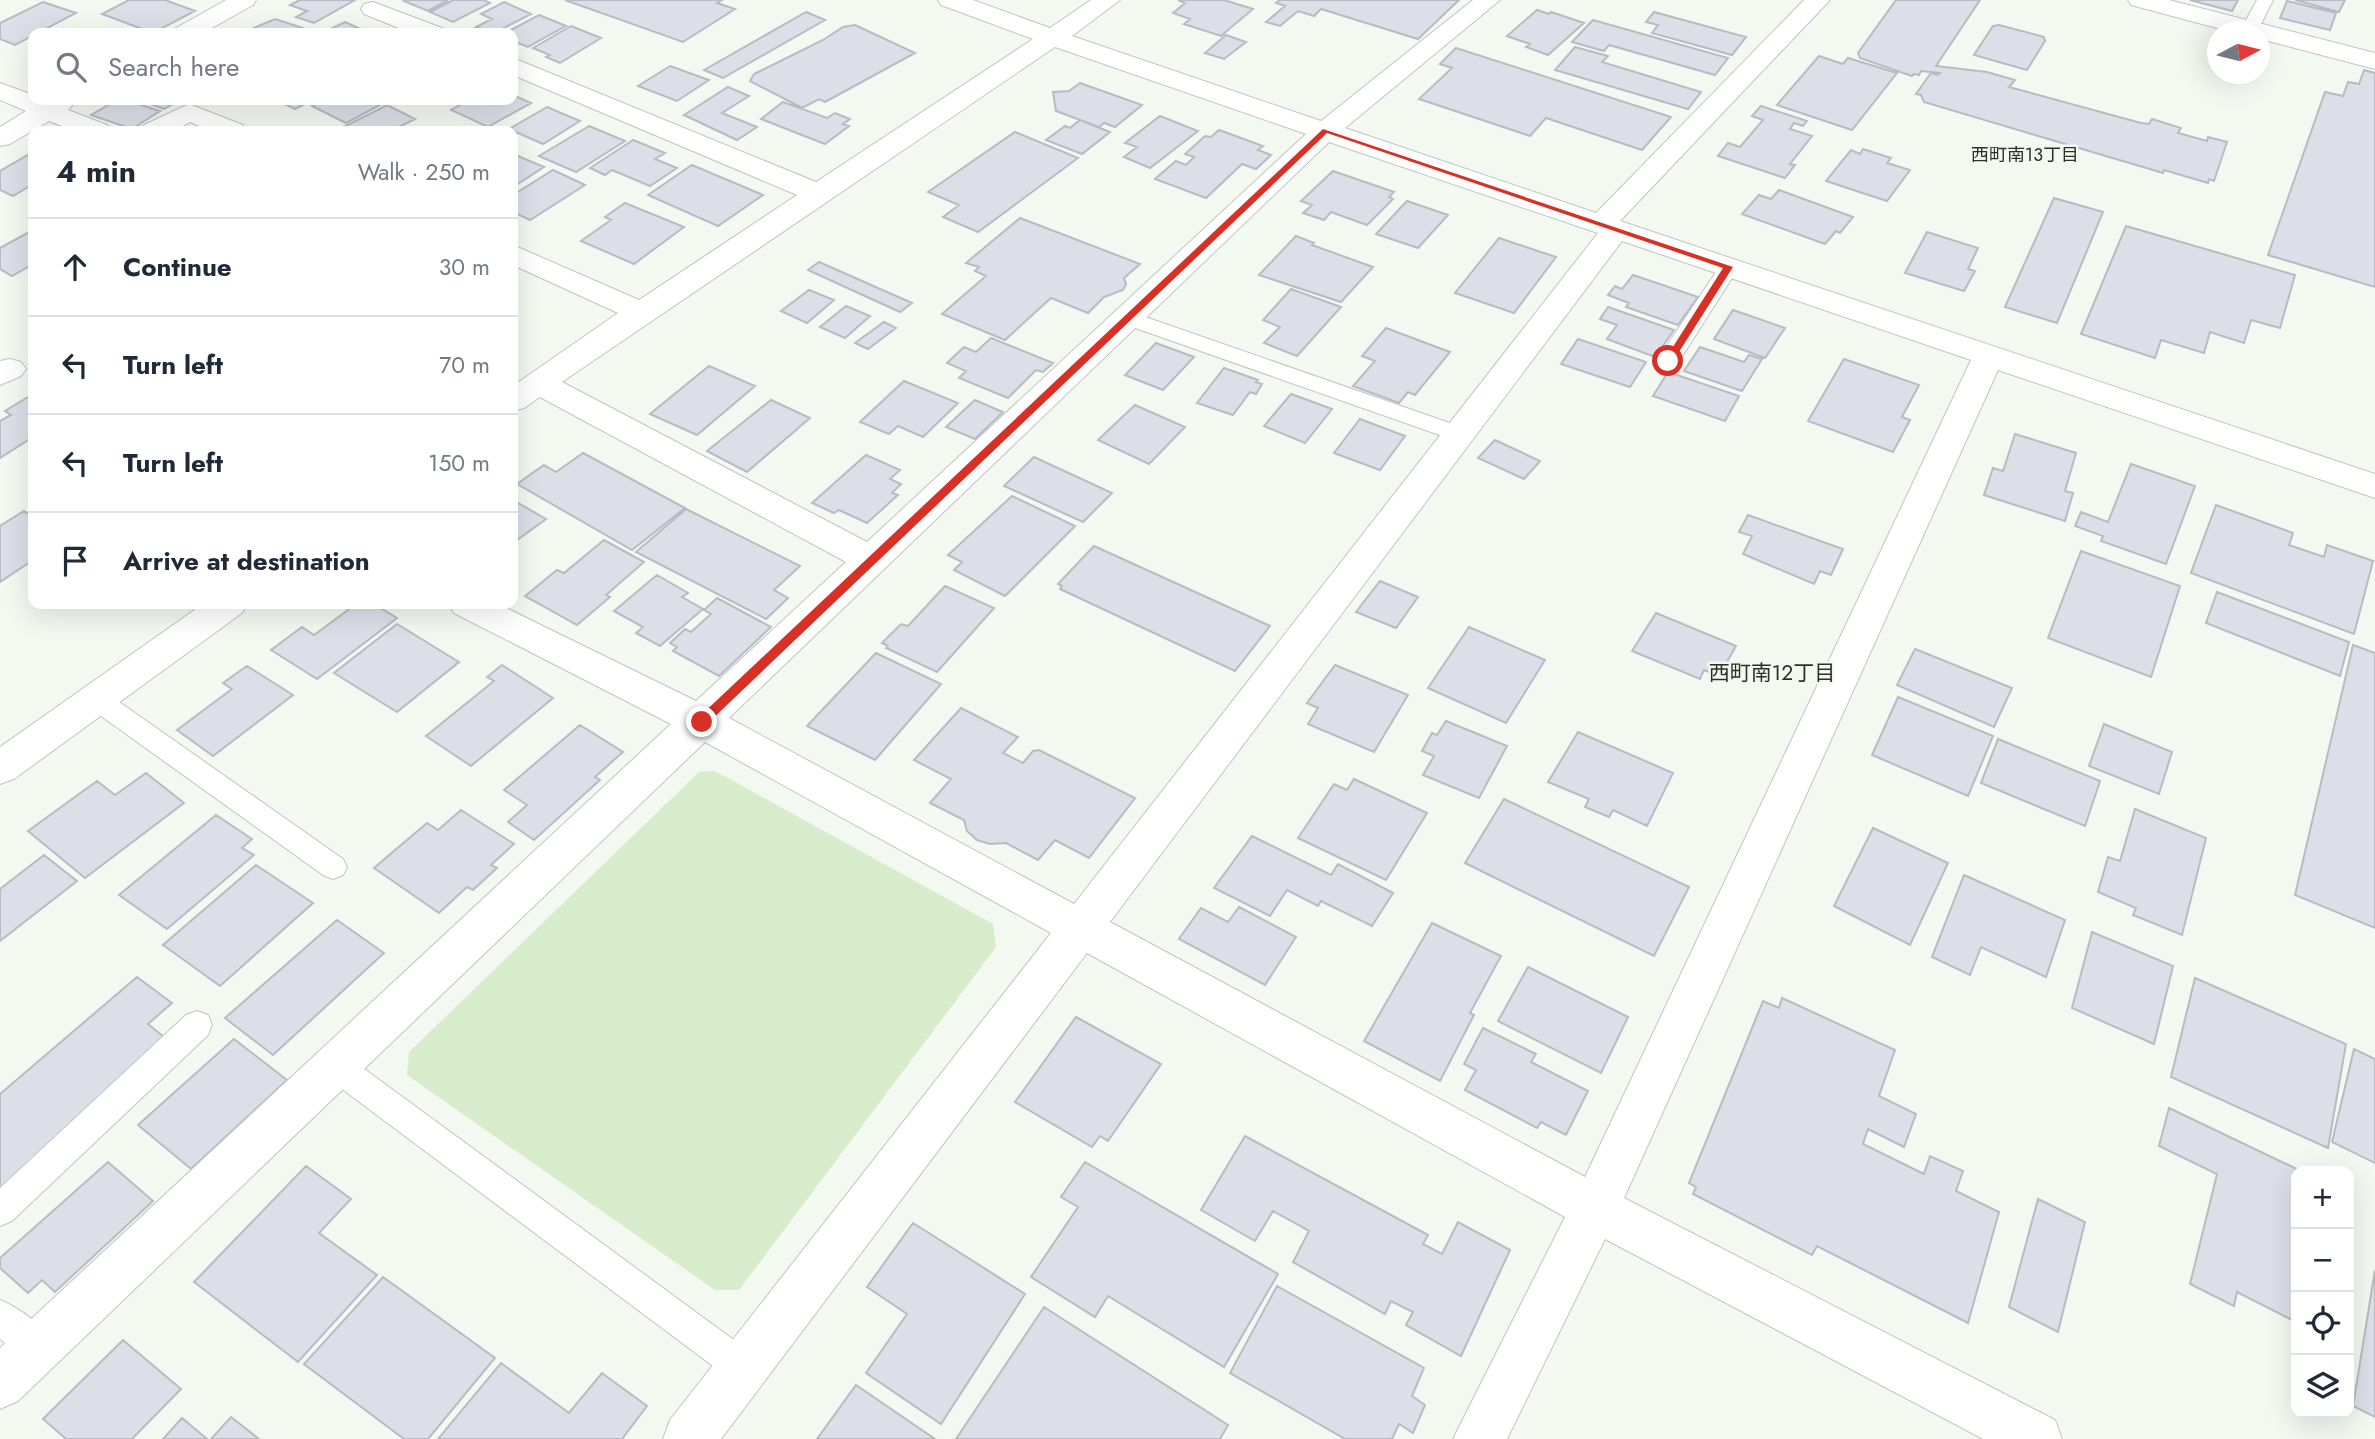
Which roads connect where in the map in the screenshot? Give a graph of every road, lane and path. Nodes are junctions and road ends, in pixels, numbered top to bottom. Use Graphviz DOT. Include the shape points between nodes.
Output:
graph roads {
  1 [pos="244,0"];
  2 [pos="950,0"];
  3 [pos="1108,0"];
  4 [pos="1488,0"];
  5 [pos="1818,0"];
  6 [pos="2140,0"];
  7 [pos="2265,0"];
  8 [pos="373,9"];
  9 [pos="2220,21"];
  10 [pos="2254,21"];
  11 [pos="194,28"];
  12 [pos="420,28"];
  13 [pos="2270,34"];
  14 [pos="1053,37"];
  15 [pos="2375,61"];
  16 [pos="518,68"];
  17 [pos="0,91"];
  18 [pos="28,98"];
  19 [pos="58,105"];
  20 [pos="90,126"];
  21 [pos="163,126"];
  22 [pos="222,126"];
  23 [pos="1326,130"];
  24 [pos="0,138"];
  25 [pos="817,194"];
  26 [pos="1608,226"];
  27 [pos="518,256"];
  28 [pos="1729,267"];
  29 [pos="641,312"];
  30 [pos="1128,318"];
  31 [pos="1989,355"];
  32 [pos="1668,361"];
  33 [pos="526,392"];
  34 [pos="1459,434"];
  35 [pos="2375,486"];
  36 [pos="873,561"];
  37 [pos="222,609"];
  38 [pos="477,609"];
  39 [pos="96,699"];
  40 [pos="702,722"];
  41 [pos="0,768"];
  42 [pos="333,867"];
  43 [pos="1081,927"];
  44 [pos="197,1025"];
  45 [pos="337,1067"];
  46 [pos="1595,1208"];
  47 [pos="0,1210"];
  48 [pos="0,1317"];
  49 [pos="39,1349"];
  50 [pos="745,1369"];
  51 [pos="0,1383"];
  52 [pos="689,1439"];
  53 [pos="1479,1439"];
  54 [pos="2036,1439"];
  1 -- 11 [label="street"];
  2 -- 14 [label="street"];
  3 -- 14 [label="street"];
  4 -- 23 [label="street"];
  5 -- 26 [label="street"];
  6 -- 9 [label="street"];
  7 -- 10 [label="lane"];
  8 -- 12 [label="street"];
  13 -- 15 [label="street"];
  14 -- 23 [label="street"];
  14 -- 25 [label="street"];
  16 -- 25 [label="street"];
  17 -- 18 [label="street"];
  19 -- 20 [label="street"];
  19 -- 24 [label="street"];
  21 -- 22 [label="street" via="189,111"];
  23 -- 26 [label="street"];
  23 -- 30 [label="street"];
  25 -- 29 [label="street"];
  26 -- 28 [label="street"];
  26 -- 34 [label="street"];
  27 -- 29 [label="street"];
  28 -- 31 [label="street"];
  28 -- 32 [label="lane"];
  29 -- 33 [label="street"];
  30 -- 34 [label="lane"];
  30 -- 36 [label="street"];
  31 -- 35 [label="street"];
  31 -- 46 [label="street"];
  33 -- 36 [label="street"];
  34 -- 43 [label="street"];
  36 -- 40 [label="street"];
  37 -- 39 [label="street"];
  38 -- 40 [label="street"];
  39 -- 41 [label="street"];
  39 -- 42 [label="lane"];
  40 -- 43 [label="street"];
  40 -- 45 [label="street"];
  43 -- 46 [label="street"];
  43 -- 50 [label="street"];
  44 -- 47 [label="lane"];
  45 -- 49 [label="street"];
  45 -- 50 [label="lane"];
  46 -- 53 [label="street"];
  46 -- 54 [label="street"];
  48 -- 49 [label="lane"];
  49 -- 51 [label="street"];
  50 -- 52 [label="street"];
}
